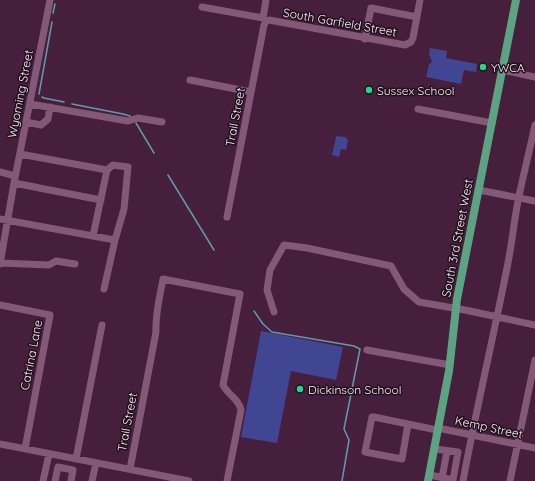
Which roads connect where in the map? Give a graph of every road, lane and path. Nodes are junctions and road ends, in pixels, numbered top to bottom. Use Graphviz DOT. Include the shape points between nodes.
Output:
graph roads {
  1 [pos="50,0"];
  2 [pos="266,0"];
  3 [pos="420,0"];
  4 [pos="516,0"];
  5 [pos="202,7"];
  6 [pos="417,17"];
  7 [pos="264,20"];
  8 [pos="365,39"];
  9 [pos="502,70"];
  10 [pos="535,77"];
  11 [pos="190,80"];
  12 [pos="251,92"];
  13 [pos="30,104"];
  14 [pos="50,107"];
  15 [pos="418,109"];
  16 [pos="26,122"];
  17 [pos="162,122"];
  18 [pos="492,123"];
  19 [pos="535,125"];
  20 [pos="20,154"];
  21 [pos="107,170"];
  22 [pos="0,172"];
  23 [pos="15,179"];
  24 [pos="479,190"];
  25 [pos="519,198"];
  26 [pos="101,200"];
  27 [pos="535,201"];
  28 [pos="227,218"];
  29 [pos="4,219"];
  30 [pos="93,236"];
  31 [pos="115,240"];
  32 [pos="0,264"];
  33 [pos="75,264"];
  34 [pos="104,289"];
  35 [pos="0,305"];
  36 [pos="456,308"];
  37 [pos="274,312"];
  38 [pos="496,316"];
  39 [pos="535,324"];
  40 [pos="102,325"];
  41 [pos="367,350"];
  42 [pos="535,360"];
  43 [pos="450,366"];
  44 [pos="408,424"];
  45 [pos="438,429"];
  46 [pos="471,435"];
  47 [pos="0,444"];
  48 [pos="518,444"];
  49 [pos="535,448"];
  50 [pos="25,449"];
  51 [pos="435,449"];
  52 [pos="447,450"];
  53 [pos="49,454"];
  54 [pos="68,457"];
  55 [pos="78,460"];
  56 [pos="96,463"];
  57 [pos="66,469"];
  58 [pos="130,469"];
  59 [pos="429,478"];
  60 [pos="442,478"];
  61 [pos="175,480"];
  62 [pos="43,481"];
  63 [pos="55,481"];
  64 [pos="71,481"];
  65 [pos="92,481"];
  66 [pos="189,481"];
  67 [pos="227,481"];
  68 [pos="463,481"];
  69 [pos="510,481"];
  1 -- 13 [label="street, Wyoming Street"];
  2 -- 7 [label="street, Trail Street"];
  3 -- 6 [label="street"];
  4 -- 9 [label="main road, South 3rd Street West"];
  5 -- 7 [label="street, South Garfield Street"];
  6 -- 8 [label="street, South Garfield Street" via="413,38 406,45"];
  6 -- 8 [label="street" via="371,8"];
  7 -- 8 [label="street, South Garfield Street"];
  7 -- 12 [label="street, Trail Street"];
  9 -- 10 [label="street"];
  9 -- 18 [label="main road, South 3rd Street West"];
  11 -- 12 [label="street"];
  12 -- 28 [label="street, Trail Street"];
  13 -- 14 [label="street"];
  13 -- 16 [label="street, Wyoming Street"];
  14 -- 16 [label="street" via="48,119 41,125"];
  14 -- 17 [label="street" via="128,121 139,118"];
  15 -- 18 [label="street"];
  16 -- 20 [label="street, Wyoming Street"];
  18 -- 24 [label="main road, South 3rd Street West"];
  19 -- 25 [label="street"];
  20 -- 21 [label="street"];
  20 -- 23 [label="street, Wyoming Street"];
  21 -- 26 [label="street"];
  21 -- 31 [label="street" via="113,166 128,167 124,208"];
  22 -- 23 [label="street"];
  23 -- 26 [label="street"];
  23 -- 29 [label="street, Wyoming Street"];
  24 -- 25 [label="street"];
  24 -- 36 [label="main road, South 3rd Street West"];
  25 -- 27 [label="street"];
  25 -- 38 [label="street" via="508,267"];
  26 -- 30 [label="street"];
  29 -- 30 [label="street"];
  29 -- 32 [label="street, Wyoming Street"];
  30 -- 31 [label="street"];
  31 -- 34 [label="street"];
  32 -- 33 [label="street" via="49,265 56,261"];
  35 -- 50 [label="street, Catrina Lane" via="50,314"];
  36 -- 37 [label="street" via="419,302 404,289 391,266 284,245 270,270 267,290"];
  36 -- 38 [label="street"];
  36 -- 43 [label="main road, South 3rd Street West"];
  38 -- 39 [label="street"];
  38 -- 46 [label="street"];
  40 -- 55 [label="street"];
  41 -- 43 [label="street"];
  42 -- 48 [label="street"];
  43 -- 45 [label="main road, South 3rd Street West"];
  44 -- 44 [label="street, Kemp Street" via="372,417 364,452 402,459"];
  44 -- 45 [label="street, Kemp Street"];
  45 -- 46 [label="street, Kemp Street"];
  45 -- 51 [label="main road, South 3rd Street West"];
  46 -- 48 [label="street, Kemp Street"];
  46 -- 68 [label="street"];
  47 -- 50 [label="street"];
  48 -- 49 [label="street, Kemp Street"];
  48 -- 69 [label="street"];
  50 -- 53 [label="street"];
  51 -- 52 [label="street"];
  51 -- 59 [label="main road, South 3rd Street West"];
  52 -- 60 [label="street"];
  52 -- 60 [label="street" via="458,452 453,480"];
  53 -- 54 [label="street"];
  53 -- 62 [label="street"];
  54 -- 55 [label="street"];
  54 -- 57 [label="street"];
  55 -- 56 [label="street"];
  56 -- 58 [label="street"];
  56 -- 65 [label="street"];
  57 -- 63 [label="street" via="58,467"];
  57 -- 64 [label="street" via="73,470"];
  58 -- 61 [label="street"];
  58 -- 67 [label="street, Trail Street" via="163,279 240,294 223,385 240,404 241,410"];
  59 -- 60 [label="street"];
  61 -- 66 [label="street"];
}
